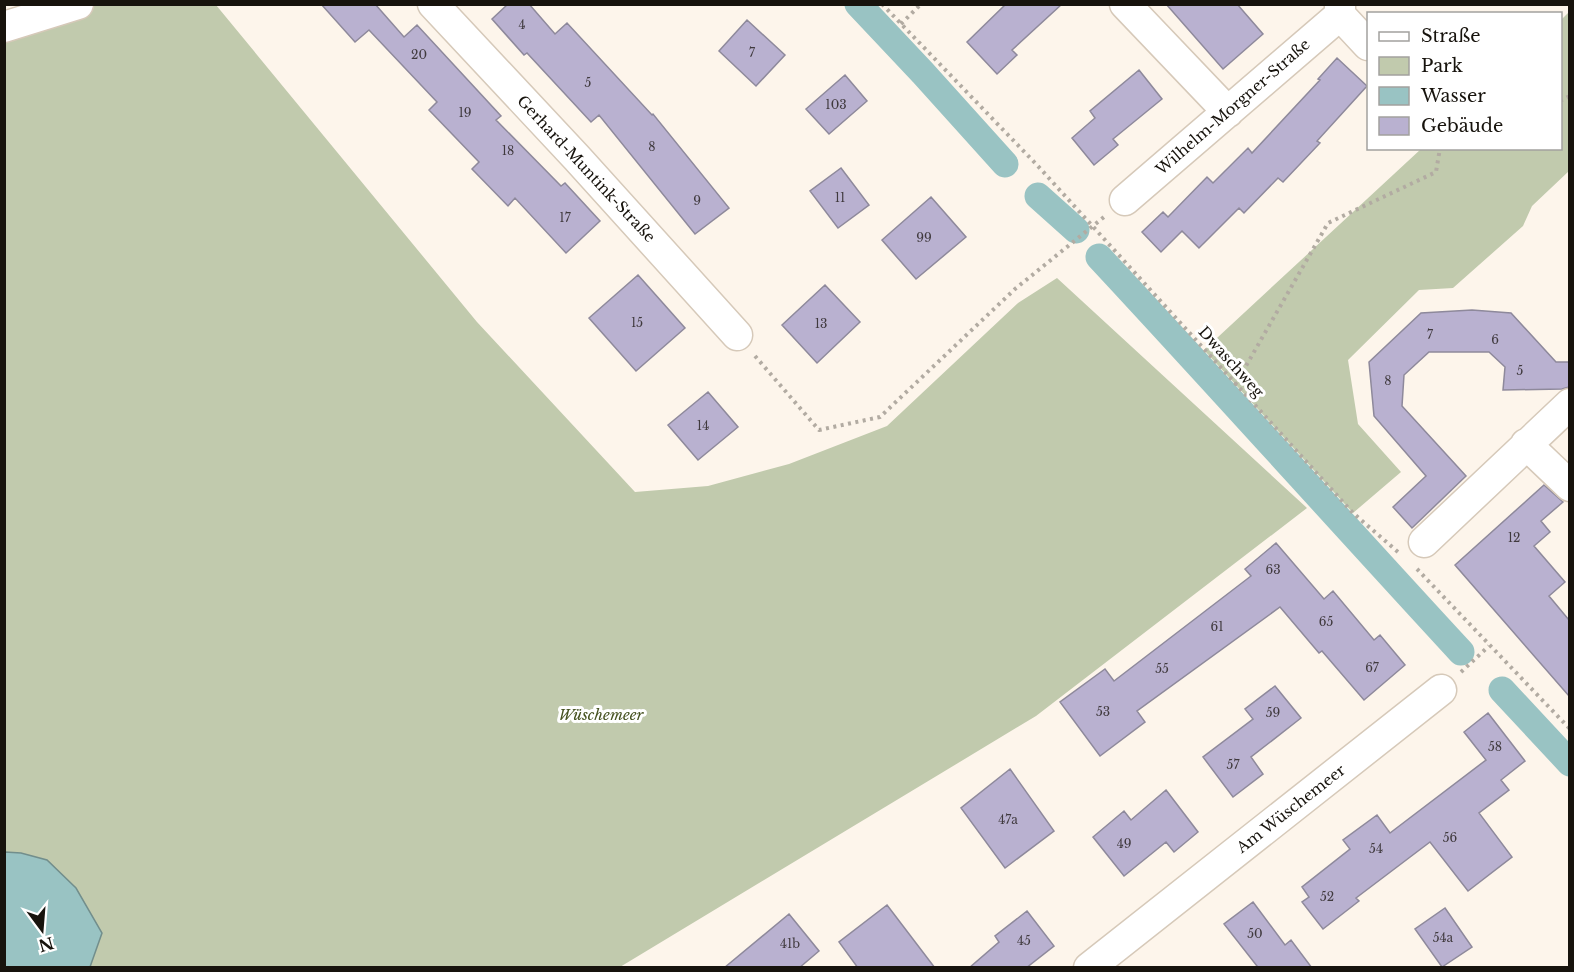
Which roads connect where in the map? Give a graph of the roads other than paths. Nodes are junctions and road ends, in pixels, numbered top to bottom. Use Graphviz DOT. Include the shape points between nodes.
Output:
graph roads {
  1 [pos="78,4"];
  2 [pos="433,4"];
  3 [pos="1125,4"];
  4 [pos="1340,10"];
  5 [pos="4,27"];
  6 [pos="1367,44"];
  7 [pos="1228,112"];
  8 [pos="1125,200"];
  9 [pos="737,335"];
  10 [pos="1569,404"];
  11 [pos="1526,444"];
  12 [pos="1569,486"];
  13 [pos="1415,556"];
  14 [pos="1441,690"];
  15 [pos="1089,968"];
  1 -- 5 [label="street"];
  2 -- 9 [label="street, Gerhard-Muntink-Straße"];
  3 -- 7 [label="street"];
  4 -- 6 [label="street, Wilhelm-Morgner-Straße"];
  4 -- 7 [label="street, Wilhelm-Morgner-Straße"];
  7 -- 8 [label="street, Wilhelm-Morgner-Straße"];
  10 -- 11 [label="street"];
  11 -- 12 [label="street"];
  11 -- 13 [label="street"];
  14 -- 15 [label="street, Am Wüschemeer"];
}
